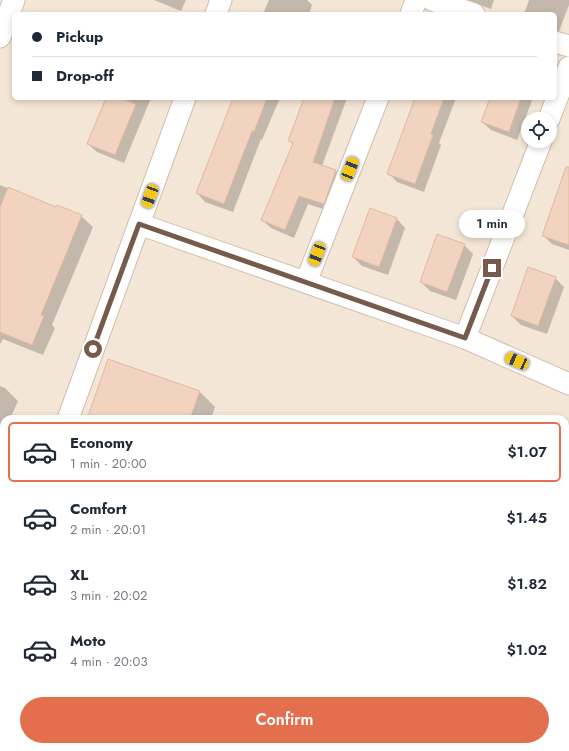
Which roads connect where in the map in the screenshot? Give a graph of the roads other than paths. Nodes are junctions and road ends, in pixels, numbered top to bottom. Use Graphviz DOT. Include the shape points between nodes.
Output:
graph roads {
  1 [pos="14,0"];
  2 [pos="221,0"];
  3 [pos="416,0"];
  4 [pos="432,0"];
  5 [pos="217,12"];
  6 [pos="412,12"];
  7 [pos="468,12"];
  8 [pos="0,37"];
  9 [pos="557,43"];
  10 [pos="569,46"];
  11 [pos="569,67"];
  12 [pos="557,98"];
  13 [pos="184,100"];
  14 [pos="377,100"];
  15 [pos="556,100"];
  16 [pos="552,112"];
  17 [pos="538,148"];
  18 [pos="139,224"];
  19 [pos="306,282"];
  20 [pos="465,338"];
  21 [pos="569,384"];
  22 [pos="69,415"];
  1 -- 8 [label="street"];
  2 -- 5 [label="street"];
  3 -- 6 [label="street"];
  4 -- 7 [label="street"];
  9 -- 10 [label="street"];
  11 -- 12 [label="street"];
  13 -- 18 [label="street"];
  14 -- 19 [label="street"];
  15 -- 16 [label="street"];
  17 -- 20 [label="street"];
  18 -- 19 [label="street"];
  18 -- 22 [label="street"];
  19 -- 20 [label="street"];
  20 -- 21 [label="street"];
}
